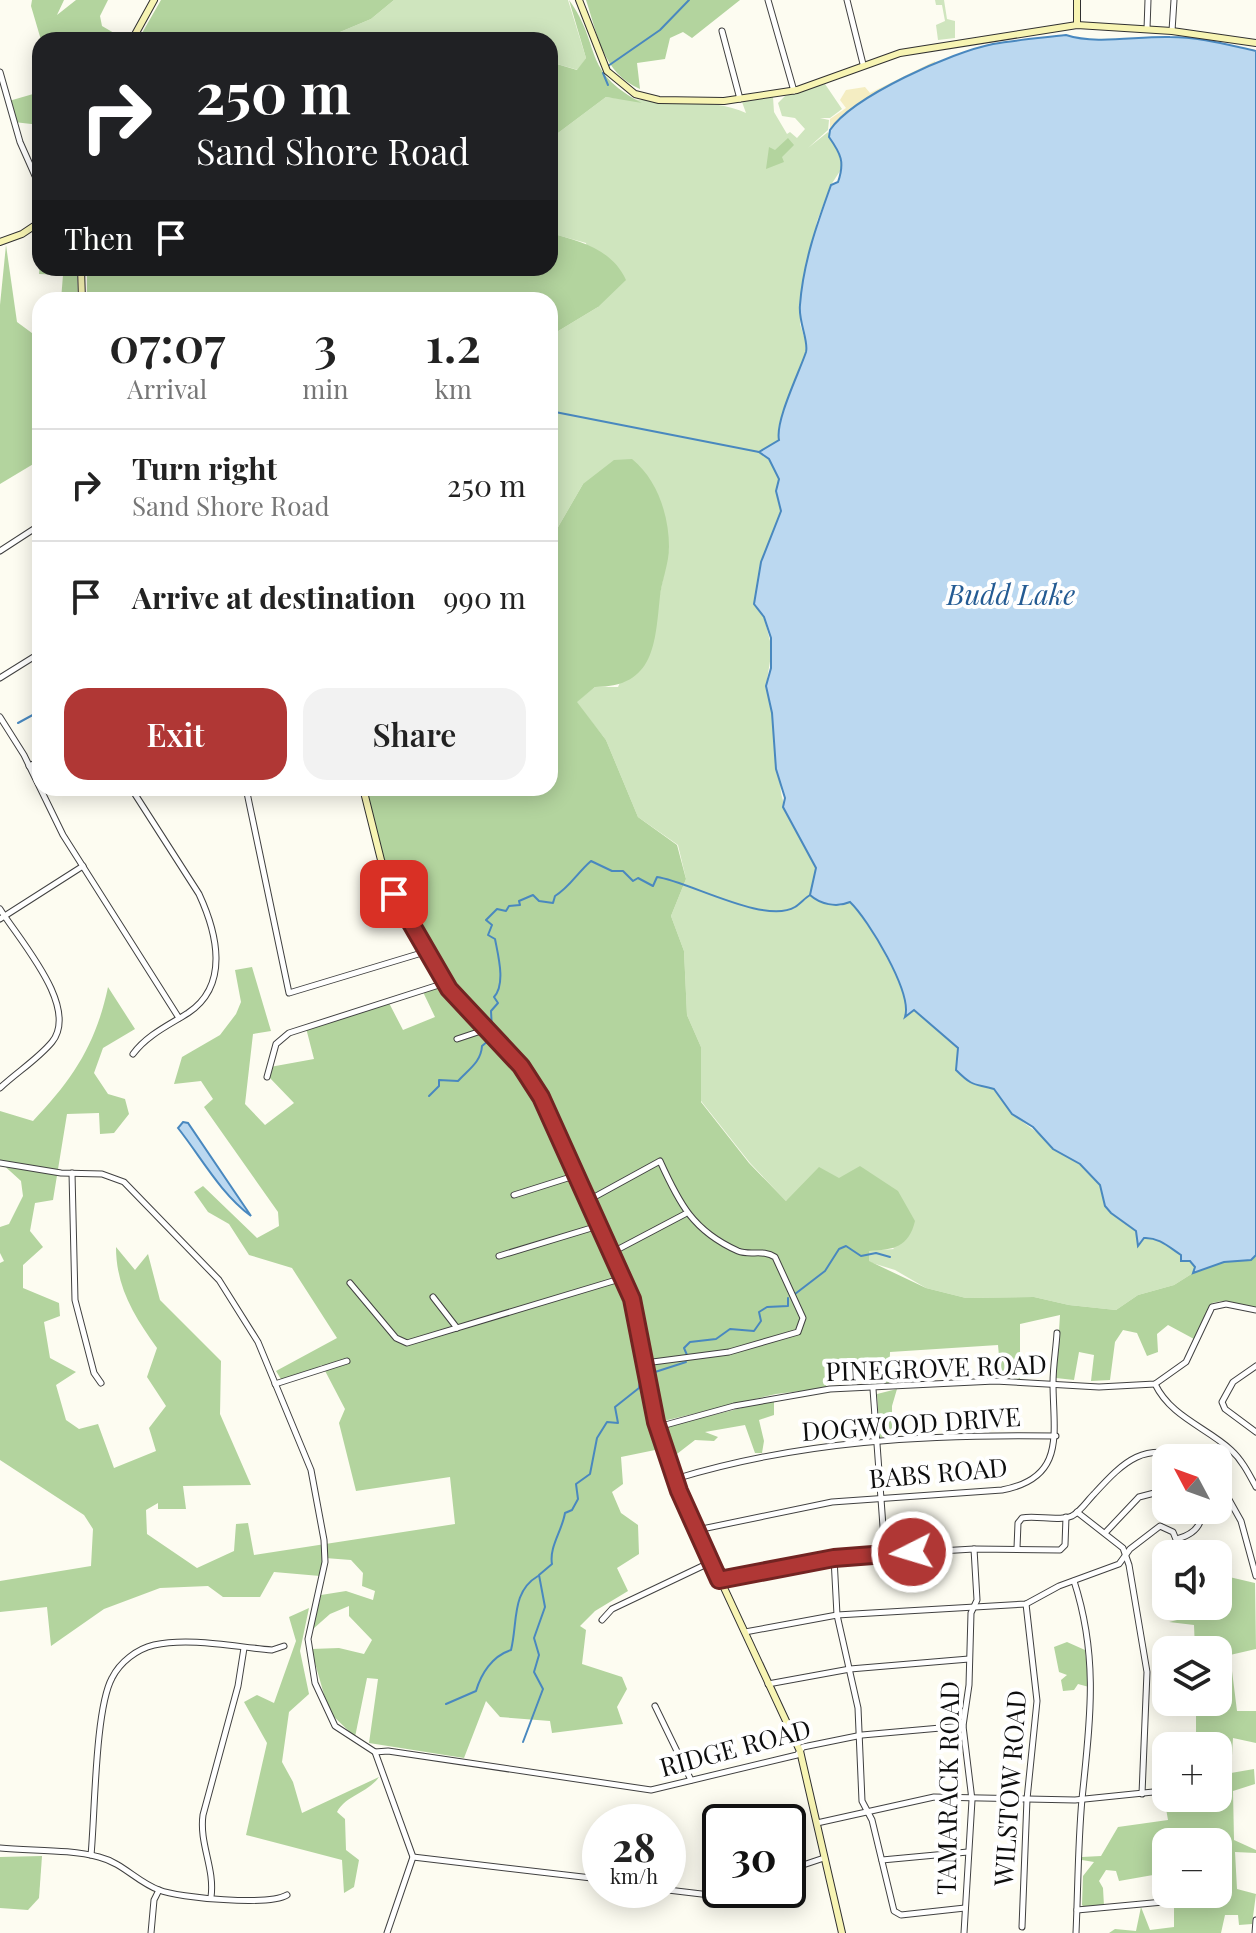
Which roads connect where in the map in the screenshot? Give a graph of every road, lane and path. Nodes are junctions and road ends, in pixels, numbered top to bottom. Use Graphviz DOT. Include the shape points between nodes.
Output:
graph roads {
  1 [pos="154,0"];
  2 [pos="579,0"];
  3 [pos="768,0"];
  4 [pos="847,0"];
  5 [pos="1077,0"];
  6 [pos="1148,0"];
  7 [pos="1174,0"];
  8 [pos="1077,25"];
  9 [pos="1147,29"];
  10 [pos="722,31"];
  11 [pos="1172,31"];
  12 [pos="136,32"];
  13 [pos="1256,43"];
  14 [pos="863,64"];
  15 [pos="0,72"];
  16 [pos="794,91"];
  17 [pos="740,99"];
  18 [pos="32,169"];
  19 [pos="32,227"];
  20 [pos="0,242"];
  21 [pos="32,530"];
  22 [pos="0,551"];
  23 [pos="32,658"];
  24 [pos="0,678"];
  25 [pos="0,717"];
  26 [pos="32,765"];
  27 [pos="29,766"];
  28 [pos="32,773"];
  29 [pos="42,796"];
  30 [pos="136,796"];
  31 [pos="248,796"];
  32 [pos="365,796"];
  33 [pos="83,866"];
  34 [pos="0,909"];
  35 [pos="2,918"];
  36 [pos="425,952"];
  37 [pos="445,983"];
  38 [pos="179,1018"];
  39 [pos="484,1030"];
  40 [pos="457,1039"];
  41 [pos="133,1054"];
  42 [pos="267,1077"];
  43 [pos="0,1088"];
  44 [pos="0,1163"];
  45 [pos="72,1173"];
  46 [pos="574,1176"];
  47 [pos="514,1195"];
  48 [pos="586,1201"];
  49 [pos="685,1214"];
  50 [pos="598,1226"];
  51 [pos="611,1253"];
  52 [pos="499,1256"];
  53 [pos="623,1278"];
  54 [pos="350,1283"];
  55 [pos="433,1297"];
  56 [pos="1256,1310"];
  57 [pos="457,1328"];
  58 [pos="1057,1333"];
  59 [pos="347,1361"];
  60 [pos="645,1363"];
  61 [pos="1256,1366"];
  62 [pos="101,1383"];
  63 [pos="1053,1383"];
  64 [pos="275,1384"];
  65 [pos="1155,1384"];
  66 [pos="873,1389"];
  67 [pos="658,1427"];
  68 [pos="1256,1432"];
  69 [pos="1056,1436"];
  70 [pos="877,1441"];
  71 [pos="1152,1452"];
  72 [pos="675,1479"];
  73 [pos="1256,1487"];
  74 [pos="1152,1494"];
  75 [pos="881,1498"];
  76 [pos="1232,1505"];
  77 [pos="1077,1512"];
  78 [pos="1066,1517"];
  79 [pos="1199,1524"];
  80 [pos="696,1530"];
  81 [pos="1105,1533"];
  82 [pos="1177,1539"];
  83 [pos="1017,1548"];
  84 [pos="974,1549"];
  85 [pos="885,1554"];
  86 [pos="1126,1556"];
  87 [pos="834,1558"];
  88 [pos="711,1562"];
  89 [pos="1256,1575"];
  90 [pos="719,1580"];
  91 [pos="1074,1581"];
  92 [pos="1026,1604"];
  93 [pos="974,1606"];
  94 [pos="837,1615"];
  95 [pos="602,1620"];
  96 [pos="744,1633"];
  97 [pos="284,1646"];
  98 [pos="244,1648"];
  99 [pos="969,1659"];
  100 [pos="850,1669"];
  101 [pos="768,1684"];
  102 [pos="655,1706"];
  103 [pos="963,1726"];
  104 [pos="857,1736"];
  105 [pos="800,1751"];
  106 [pos="375,1752"];
  107 [pos="691,1780"];
  108 [pos="1152,1793"];
  109 [pos="1142,1794"];
  110 [pos="971,1796"];
  111 [pos="1027,1799"];
  112 [pos="1082,1799"];
  113 [pos="866,1810"];
  114 [pos="817,1823"];
  115 [pos="0,1848"];
  116 [pos="969,1852"];
  117 [pos="91,1855"];
  118 [pos="413,1857"];
  119 [pos="824,1858"];
  120 [pos="882,1860"];
  121 [pos="806,1864"];
  122 [pos="582,1877"];
  123 [pos="159,1890"];
  124 [pos="287,1895"];
  125 [pos="211,1897"];
  126 [pos="1152,1903"];
  127 [pos="965,1908"];
  128 [pos="1077,1910"];
  129 [pos="1256,1920"];
  130 [pos="1022,1927"];
  131 [pos="151,1933"];
  132 [pos="387,1933"];
  133 [pos="842,1933"];
  134 [pos="964,1933"];
  135 [pos="1076,1933"];
  136 [pos="1255,1933"];
  1 -- 12 [label="street"];
  2 -- 17 [label="street" via="601,62 635,94 663,100"];
  3 -- 16 [label="street"];
  4 -- 14 [label="street"];
  5 -- 8 [label="street"];
  6 -- 9 [label="street"];
  7 -- 11 [label="street"];
  8 -- 9 [label="street"];
  8 -- 14 [label="street" via="937,44"];
  9 -- 11 [label="street"];
  10 -- 17 [label="street"];
  11 -- 13 [label="street"];
  14 -- 16 [label="street"];
  15 -- 18 [label="street"];
  16 -- 17 [label="street"];
  19 -- 20 [label="street"];
  21 -- 22 [label="street"];
  23 -- 24 [label="street"];
  25 -- 27 [label="street"];
  26 -- 27 [label="street"];
  27 -- 28 [label="street"];
  29 -- 33 [label="street"];
  30 -- 38 [label="street" via="199,894 216,948 212,986 198,1006"];
  31 -- 36 [label="street" via="289,993"];
  32 -- 36 [label="street" via="385,871"];
  33 -- 35 [label="street"];
  33 -- 38 [label="street"];
  34 -- 35 [label="street"];
  35 -- 43 [label="street" via="53,992 61,1014 52,1041"];
  36 -- 37 [label="street"];
  37 -- 39 [label="street"];
  37 -- 42 [label="street" via="283,1036 274,1047"];
  38 -- 41 [label="street"];
  39 -- 40 [label="street"];
  39 -- 46 [label="street" via="534,1083"];
  44 -- 45 [label="street"];
  45 -- 62 [label="street" via="73,1288"];
  45 -- 64 [label="street" via="113,1176 135,1191 231,1296"];
  46 -- 47 [label="street"];
  46 -- 48 [label="street"];
  48 -- 49 [label="street" via="660,1161"];
  48 -- 50 [label="street"];
  49 -- 51 [label="street"];
  49 -- 60 [label="street" via="735,1249 772,1255 803,1318 800,1331 729,1352"];
  50 -- 51 [label="street"];
  50 -- 52 [label="street"];
  51 -- 53 [label="street"];
  53 -- 57 [label="street"];
  53 -- 60 [label="street" via="639,1322"];
  54 -- 57 [label="street" via="400,1342"];
  55 -- 57 [label="street"];
  56 -- 65 [label="street" via="1226,1304 1209,1311 1186,1362"];
  58 -- 63 [label="street, BABS ROAD"];
  59 -- 64 [label="street"];
  60 -- 67 [label="street"];
  61 -- 68 [label="street" via="1233,1382 1222,1402"];
  63 -- 65 [label="street, PINEGROVE ROAD"];
  63 -- 66 [label="street, PINEGROVE ROAD"];
  63 -- 69 [label="street, BABS ROAD"];
  64 -- 106 [label="street" via="311,1470 325,1546 308,1639 312,1671 330,1719"];
  65 -- 73 [label="street" via="1187,1421 1230,1449"];
  66 -- 67 [label="street, PINEGROVE ROAD" via="790,1395"];
  66 -- 70 [label="street"];
  67 -- 72 [label="street"];
  69 -- 70 [label="street, DOGWOOD DRIVE"];
  69 -- 75 [label="street, BABS ROAD" via="1045,1465 1014,1488"];
  70 -- 72 [label="street, DOGWOOD DRIVE" via="745,1458"];
  70 -- 75 [label="street"];
  71 -- 77 [label="street" via="1140,1454"];
  72 -- 80 [label="street"];
  74 -- 81 [label="street" via="1139,1497"];
  75 -- 80 [label="street, BABS ROAD" via="812,1505"];
  75 -- 85 [label="street"];
  76 -- 89 [label="street"];
  77 -- 78 [label="street"];
  77 -- 81 [label="street"];
  78 -- 83 [label="street" via="1022,1518"];
  78 -- 83 [label="street" via="1061,1549"];
  79 -- 82 [label="street"];
  80 -- 88 [label="street"];
  81 -- 86 [label="street"];
  82 -- 86 [label="street" via="1159,1526"];
  83 -- 84 [label="street"];
  84 -- 85 [label="street"];
  84 -- 93 [label="street, TAMARACK ROAD"];
  85 -- 87 [label="street"];
  86 -- 91 [label="street" via="1112,1568"];
  86 -- 109 [label="street" via="1147,1672"];
  87 -- 90 [label="street"];
  87 -- 94 [label="street"];
  88 -- 90 [label="street"];
  88 -- 95 [label="street" via="612,1609"];
  90 -- 96 [label="street"];
  91 -- 92 [label="street"];
  91 -- 112 [label="street" via="1091,1690 1091,1742"];
  92 -- 93 [label="street"];
  92 -- 111 [label="street, WILSTOW ROAD" via="1037,1701"];
  93 -- 94 [label="street"];
  93 -- 99 [label="street, TAMARACK ROAD"];
  94 -- 96 [label="street"];
  94 -- 100 [label="street"];
  96 -- 101 [label="street"];
  97 -- 98 [label="street"];
  98 -- 117 [label="street" via="159,1644 141,1650 118,1669 103,1705"];
  98 -- 125 [label="street" via="203,1815 201,1834 213,1874"];
  99 -- 100 [label="street"];
  99 -- 103 [label="street, TAMARACK ROAD"];
  100 -- 101 [label="street"];
  100 -- 104 [label="street"];
  101 -- 105 [label="street"];
  102 -- 107 [label="street"];
  103 -- 104 [label="street, RIDGE ROAD"];
  103 -- 110 [label="street, TAMARACK ROAD"];
  104 -- 105 [label="street, RIDGE ROAD"];
  104 -- 113 [label="street"];
  105 -- 107 [label="street, RIDGE ROAD"];
  105 -- 114 [label="street"];
  106 -- 107 [label="street, RIDGE ROAD" via="640,1789"];
  106 -- 118 [label="street"];
  108 -- 109 [label="street"];
  109 -- 112 [label="street"];
  110 -- 111 [label="street"];
  110 -- 113 [label="street" via="907,1800"];
  110 -- 116 [label="street, TAMARACK ROAD"];
  111 -- 112 [label="street"];
  111 -- 130 [label="street, WILSTOW ROAD"];
  112 -- 128 [label="street"];
  113 -- 114 [label="street"];
  113 -- 120 [label="street"];
  114 -- 119 [label="street"];
  115 -- 117 [label="street"];
  116 -- 120 [label="street"];
  116 -- 127 [label="street, TAMARACK ROAD"];
  117 -- 123 [label="street" via="120,1864"];
  118 -- 122 [label="street"];
  118 -- 132 [label="street"];
  119 -- 121 [label="street"];
  119 -- 133 [label="street"];
  120 -- 127 [label="street" via="896,1914"];
  123 -- 125 [label="street"];
  123 -- 131 [label="street"];
  124 -- 125 [label="street" via="272,1902"];
  126 -- 128 [label="street"];
  127 -- 134 [label="street, TAMARACK ROAD"];
  128 -- 135 [label="street"];
  129 -- 136 [label="street"];
}
